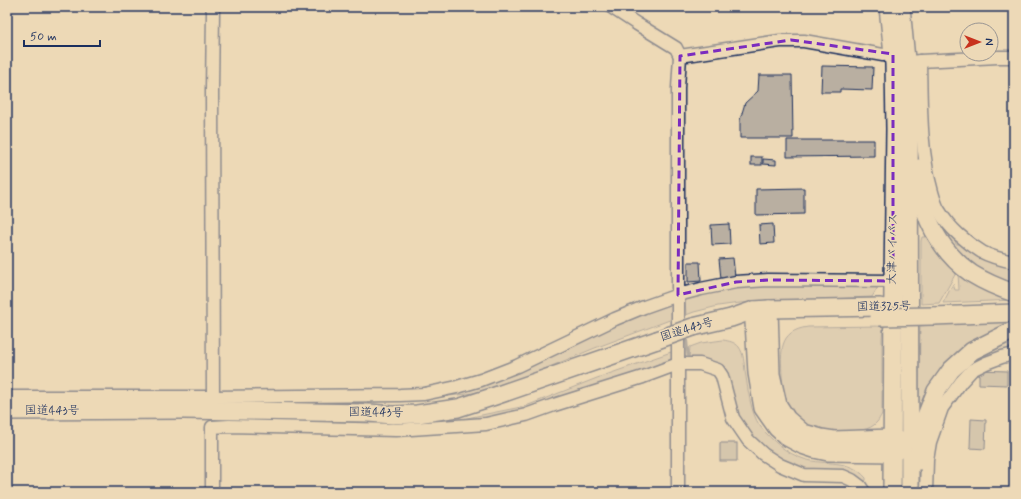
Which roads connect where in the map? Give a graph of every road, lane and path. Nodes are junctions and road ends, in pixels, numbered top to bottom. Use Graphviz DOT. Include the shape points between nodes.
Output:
graph roads {
  1 [pos="212,7"];
  2 [pos="611,7"];
  3 [pos="888,7"];
  4 [pos="901,7"];
  5 [pos="680,56"];
  6 [pos="1014,57"];
  7 [pos="904,61"];
  8 [pos="909,91"];
  9 [pos="1014,262"];
  10 [pos="893,280"];
  11 [pos="1014,293"];
  12 [pos="678,295"];
  13 [pos="1014,304"];
  14 [pos="933,311"];
  15 [pos="1014,313"];
  16 [pos="762,315"];
  17 [pos="1014,330"];
  18 [pos="1014,354"];
  19 [pos="678,364"];
  20 [pos="7,397"];
  21 [pos="213,397"];
  22 [pos="7,411"];
  23 [pos="892,445"];
  24 [pos="910,445"];
  25 [pos="212,492"];
  26 [pos="678,492"];
  27 [pos="864,492"];
  28 [pos="892,492"];
  29 [pos="910,492"];
  30 [pos="918,492"];
  31 [pos="926,492"];
  1 -- 21 [label="street"];
  2 -- 5 [label="street" via="676,48"];
  3 -- 7 [label="highway, 大津バイパス"];
  4 -- 7 [label="highway, 大津バイパス"];
  5 -- 7 [label="street" via="791,40 883,55"];
  5 -- 12 [label="street"];
  6 -- 7 [label="street"];
  7 -- 8 [label="highway, 大津バイパス"];
  7 -- 9 [label="street" via="922,120 928,179 939,212 959,235 972,245 983,252"];
  7 -- 10 [label="highway, 大津バイパス" via="895,129"];
  8 -- 11 [label="highway" via="916,111 922,199 930,224 942,244 971,273 992,285"];
  8 -- 24 [label="highway, 大津バイパス"];
  10 -- 12 [label="street" via="736,282"];
  10 -- 23 [label="highway, 大津バイパス"];
  12 -- 19 [label="street"];
  12 -- 21 [label="street" via="615,318 517,366 457,387 424,394 400,395"];
  13 -- 14 [label="highway, 国道325号"];
  14 -- 15 [label="highway, 国道325号"];
  14 -- 16 [label="highway, 国道325号"];
  16 -- 22 [label="highway, 国道443号, bridge" via="731,318 693,327 458,408 417,414 183,410"];
  16 -- 23 [label="highway" via="778,405 787,419 803,433 821,438"];
  17 -- 30 [label="highway" via="972,351 952,370 936,391 926,416 920,449"];
  18 -- 31 [label="street" via="986,362 972,370 942,408 930,442"];
  19 -- 25 [label="street" via="526,415 486,424 396,430 212,427"];
  19 -- 26 [label="street"];
  19 -- 27 [label="street" via="700,364 718,370 734,418 748,440 770,460 804,475 843,476 860,486"];
  20 -- 21 [label="street"];
  23 -- 24 [label="highway"];
  23 -- 28 [label="highway, 大津バイパス"];
  24 -- 29 [label="highway, 大津バイパス"];
}
